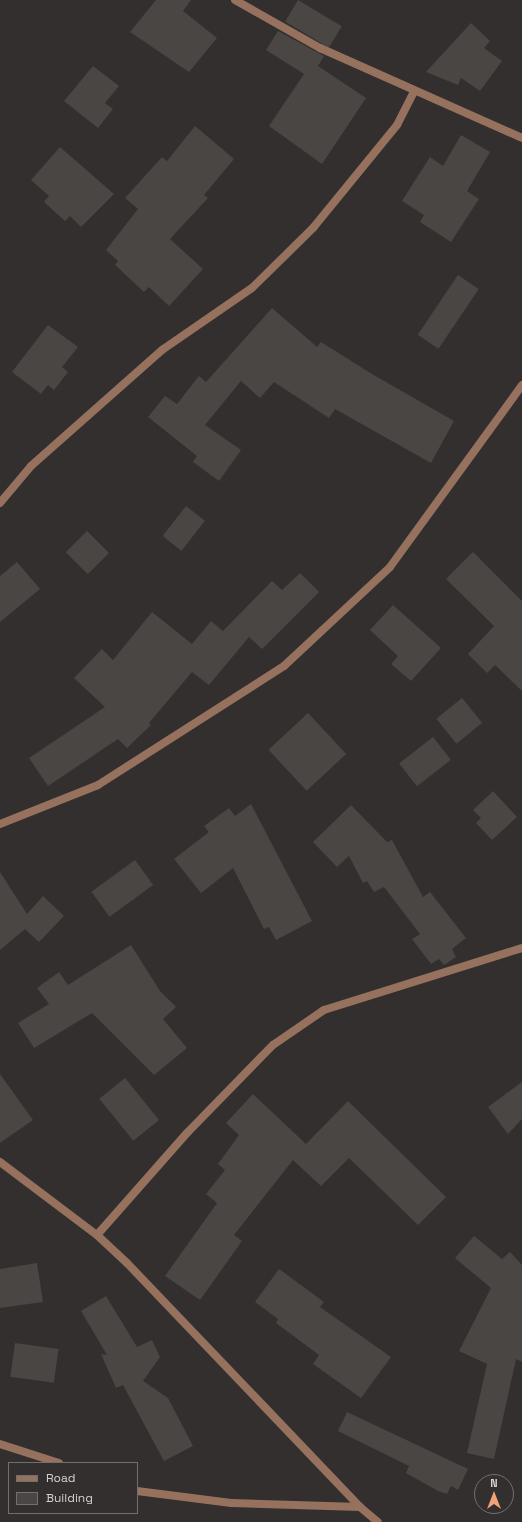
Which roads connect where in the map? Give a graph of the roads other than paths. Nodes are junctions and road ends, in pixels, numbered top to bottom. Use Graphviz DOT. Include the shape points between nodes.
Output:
graph roads {
  1 [pos="235,0"];
  2 [pos="414,91"];
  3 [pos="522,138"];
  4 [pos="522,385"];
  5 [pos="0,503"];
  6 [pos="0,824"];
  7 [pos="522,948"];
  8 [pos="0,1162"];
  9 [pos="97,1235"];
  10 [pos="0,1444"];
  11 [pos="56,1462"];
  12 [pos="138,1491"];
  13 [pos="360,1507"];
  14 [pos="378,1522"];
  1 -- 2 [label="street" via="320,48"];
  2 -- 3 [label="street"];
  2 -- 5 [label="street" via="397,125 359,175 313,228 252,288 162,350 31,466"];
  4 -- 6 [label="street" via="390,567 284,666 98,785"];
  7 -- 9 [label="street" via="324,1010 273,1045 187,1133"];
  8 -- 9 [label="street"];
  9 -- 13 [label="street" via="127,1263"];
  10 -- 11 [label="street"];
  12 -- 13 [label="street" via="231,1503"];
  13 -- 14 [label="street"];
}
